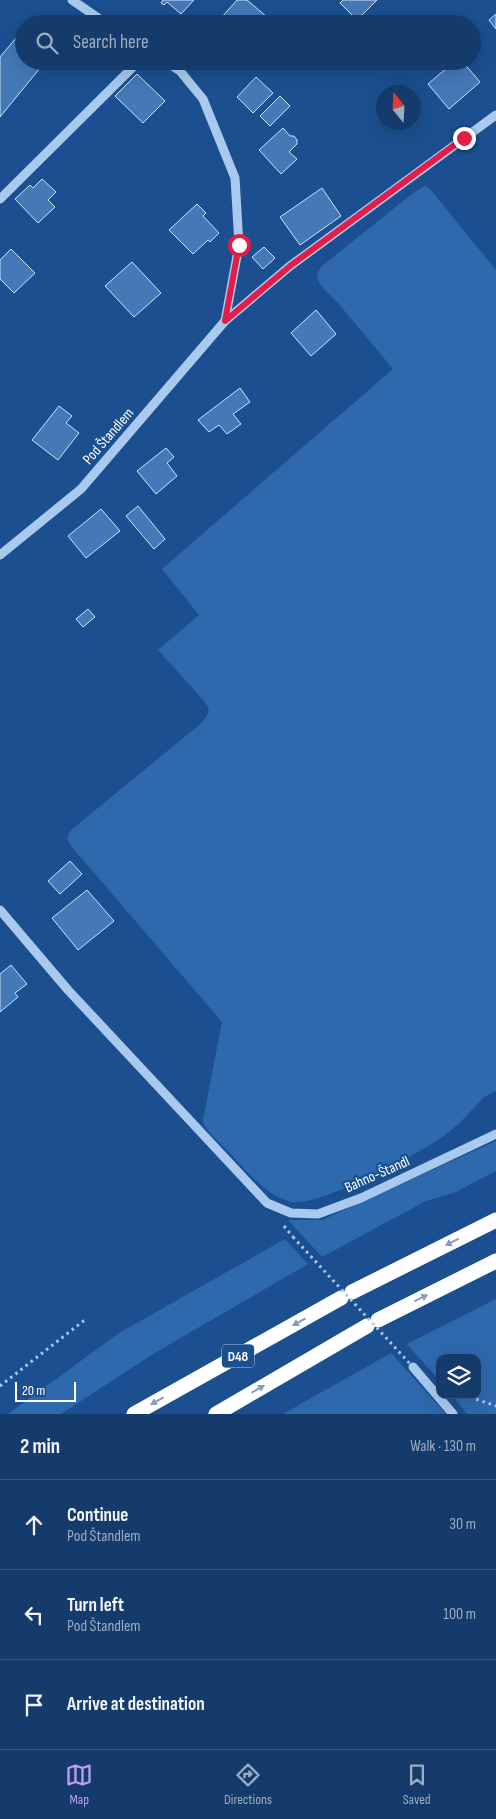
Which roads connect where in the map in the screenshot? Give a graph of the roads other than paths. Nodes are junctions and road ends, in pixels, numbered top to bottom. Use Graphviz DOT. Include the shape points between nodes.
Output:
graph roads {
  1 [pos="72,0"];
  2 [pos="94,15"];
  3 [pos="130,70"];
  4 [pos="178,70"];
  5 [pos="496,114"];
  6 [pos="0,199"];
  7 [pos="225,321"];
  8 [pos="0,555"];
  9 [pos="0,910"];
  10 [pos="496,1134"];
  11 [pos="496,1220"];
  12 [pos="496,1261"];
  13 [pos="413,1367"];
  14 [pos="134,1414"];
  15 [pos="216,1414"];
  16 [pos="453,1414"];
  1 -- 2 [label="street"];
  3 -- 6 [label="street"];
  4 -- 7 [label="street" via="203,99 235,178 239,245"];
  5 -- 7 [label="street, Pod Štandlem" via="290,266"];
  7 -- 8 [label="street, Pod Štandlem" via="81,489"];
  9 -- 10 [label="street, Bahno-Štandl" via="68,990 266,1203 291,1213 318,1214 361,1198"];
  11 -- 14 [label="highway, D48, one-way" via="347,1295"];
  15 -- 12 [label="highway, D48, one-way" via="372,1323"];
  13 -- 16 [label="street"];
}
